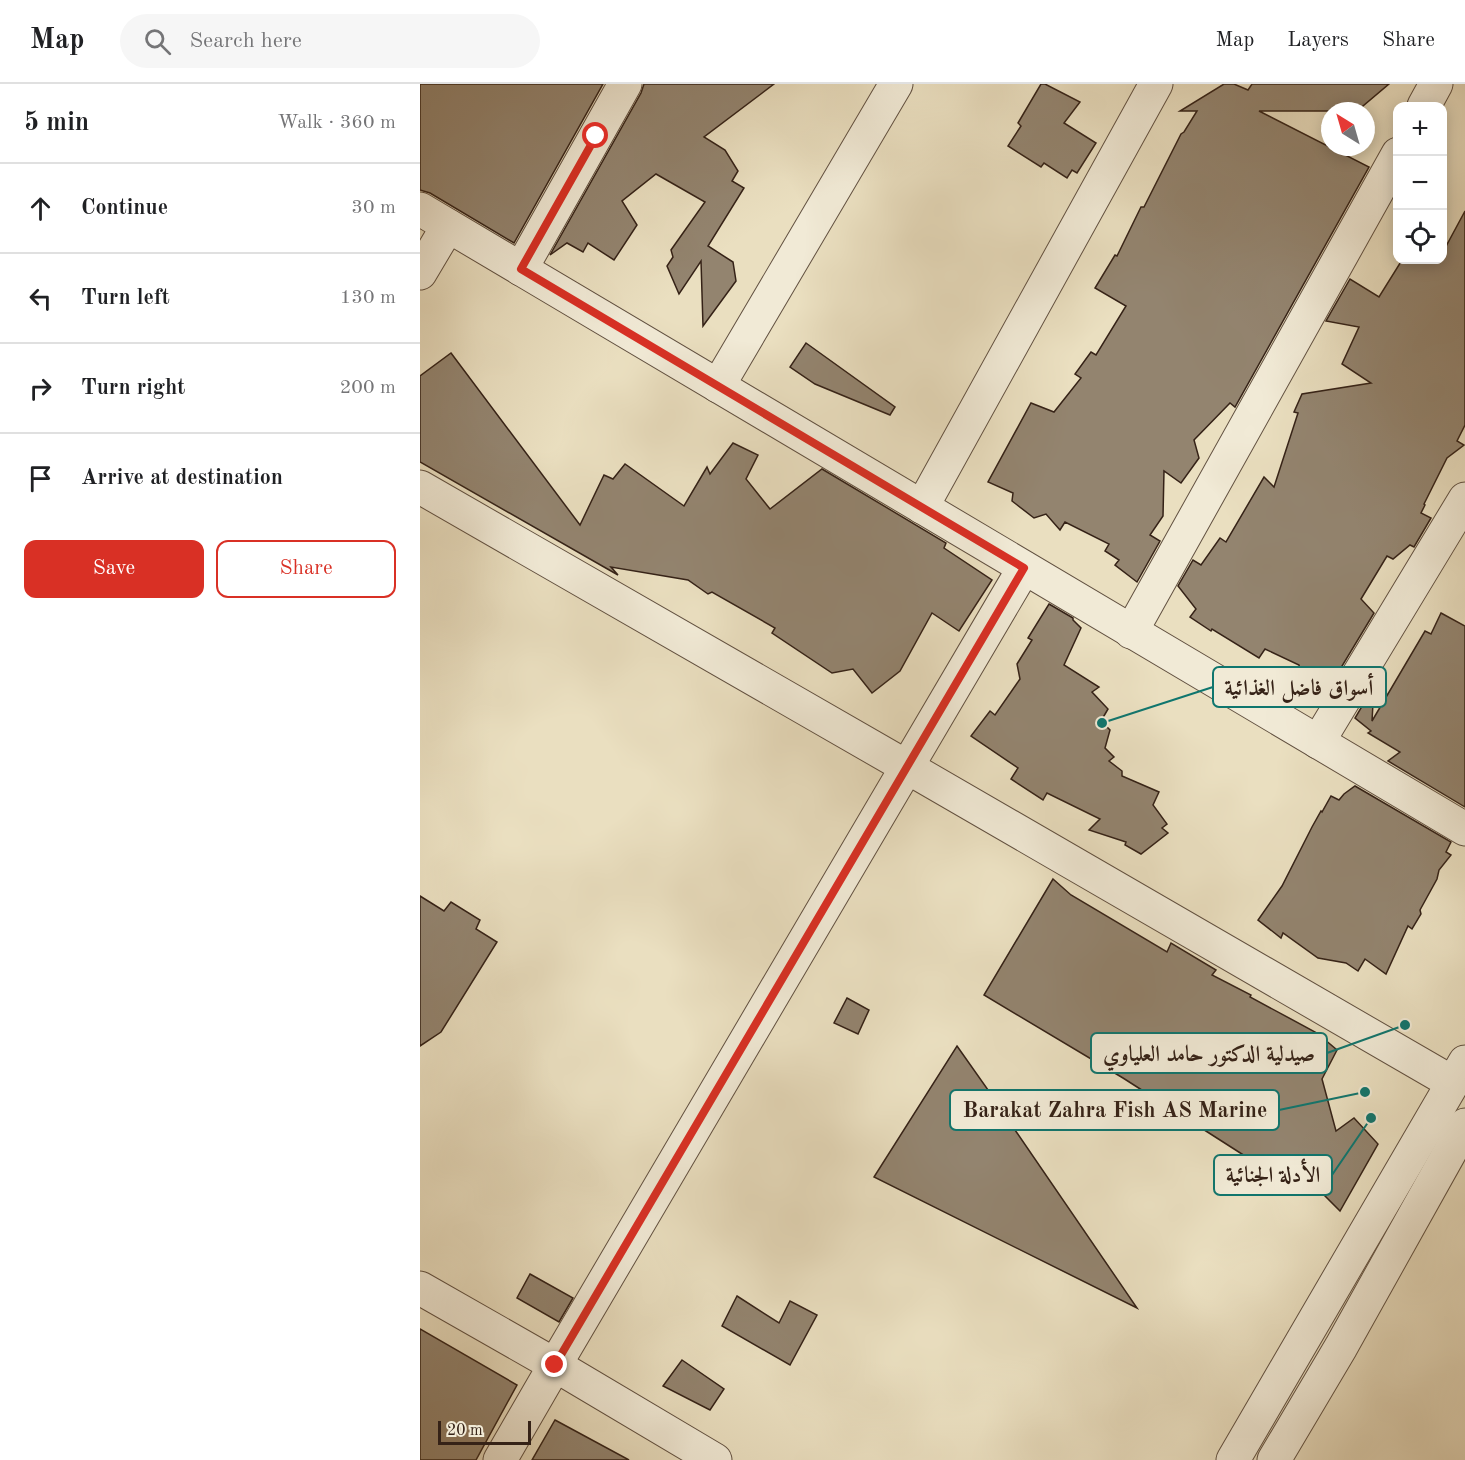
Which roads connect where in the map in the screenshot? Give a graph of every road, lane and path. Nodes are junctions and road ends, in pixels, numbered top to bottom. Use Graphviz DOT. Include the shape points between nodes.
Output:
graph roads {
  1 [pos="625,84"];
  2 [pos="896,84"];
  3 [pos="1156,84"];
  4 [pos="1436,84"];
  5 [pos="1426,102"];
  6 [pos="1397,156"];
  7 [pos="420,209"];
  8 [pos="448,226"];
  9 [pos="521,269"];
  10 [pos="420,273"];
  11 [pos="718,386"];
  12 [pos="420,487"];
  13 [pos="1465,499"];
  14 [pos="922,507"];
  15 [pos="1024,568"];
  16 [pos="1131,632"];
  17 [pos="1318,742"];
  18 [pos="907,767"];
  19 [pos="1465,830"];
  20 [pos="1459,1072"];
  21 [pos="1465,1125"];
  22 [pos="420,1288"];
  23 [pos="555,1365"];
  24 [pos="500,1460"];
  25 [pos="715,1460"];
  26 [pos="1233,1460"];
  27 [pos="1274,1460"];
  1 -- 9 [label="street"];
  2 -- 11 [label="street"];
  3 -- 14 [label="street"];
  4 -- 5 [label="street"];
  6 -- 16 [label="street"];
  7 -- 8 [label="street"];
  8 -- 9 [label="street"];
  8 -- 10 [label="street"];
  9 -- 11 [label="street"];
  11 -- 14 [label="street"];
  12 -- 18 [label="street"];
  13 -- 17 [label="street"];
  14 -- 15 [label="street"];
  15 -- 16 [label="street"];
  15 -- 18 [label="street"];
  16 -- 17 [label="street"];
  17 -- 19 [label="street"];
  18 -- 20 [label="street"];
  18 -- 23 [label="street"];
  20 -- 26 [label="street"];
  21 -- 27 [label="street"];
  22 -- 23 [label="street"];
  23 -- 24 [label="street"];
  23 -- 25 [label="street"];
}
